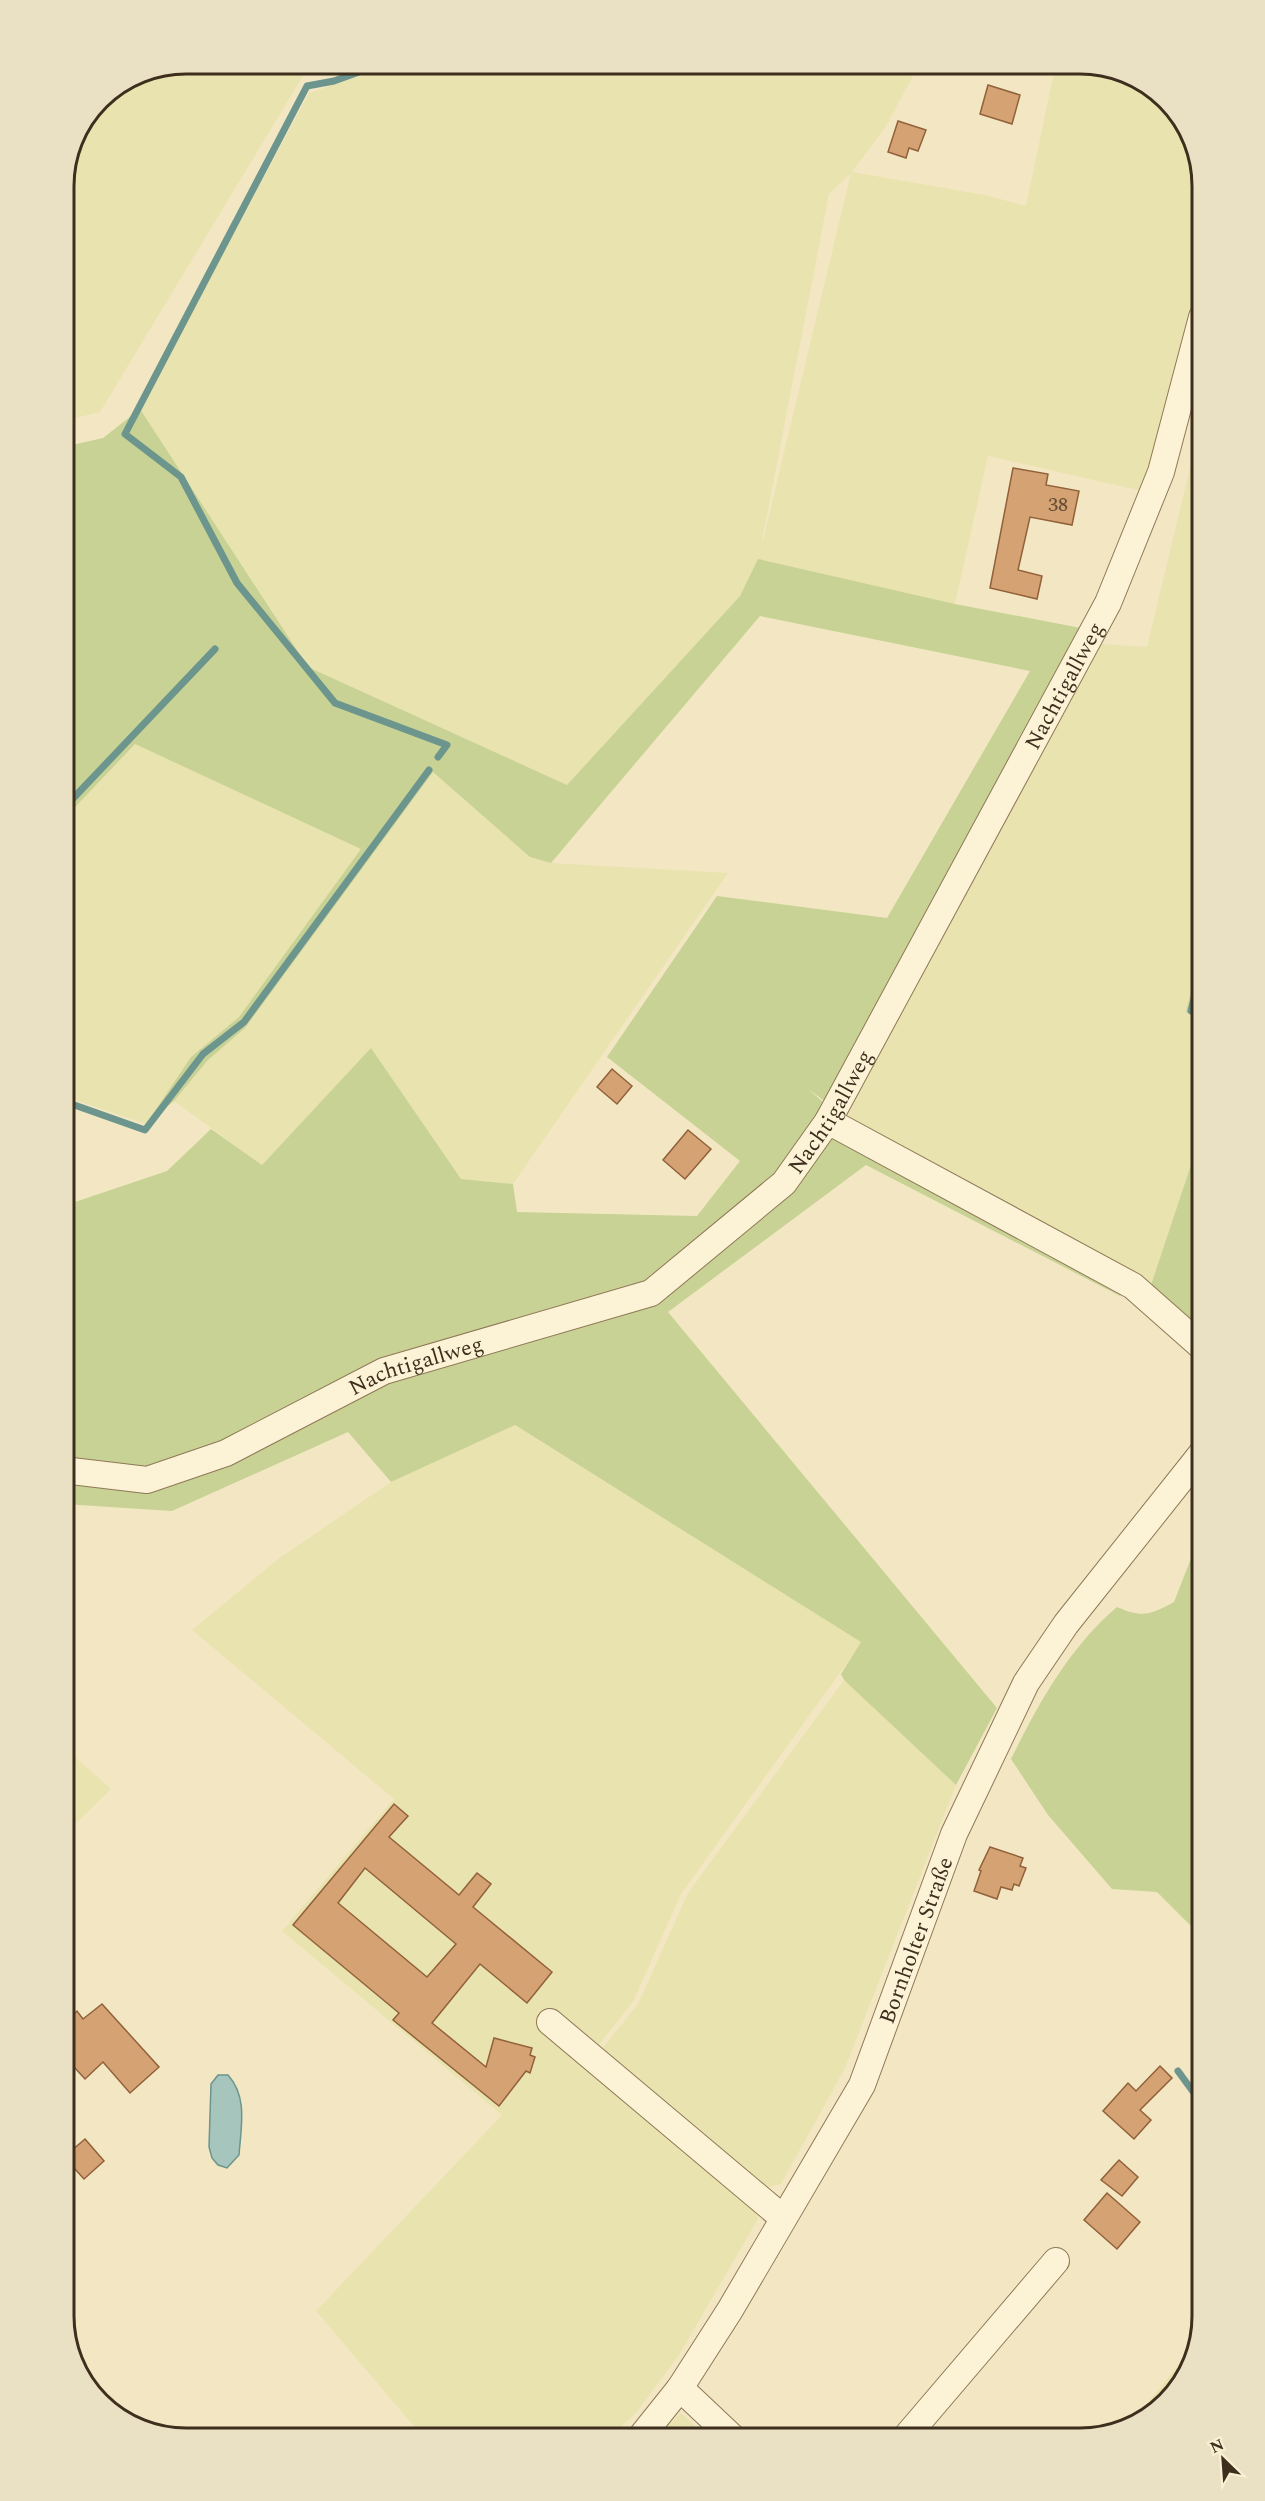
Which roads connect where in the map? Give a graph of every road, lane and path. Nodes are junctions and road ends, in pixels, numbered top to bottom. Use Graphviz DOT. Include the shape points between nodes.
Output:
graph roads {
  1 [pos="1192,355"];
  2 [pos="828,1121"];
  3 [pos="1192,1338"];
  4 [pos="1192,1466"];
  5 [pos="74,1471"];
  6 [pos="550,2022"];
  7 [pos="783,2218"];
  8 [pos="1056,2261"];
  9 [pos="680,2388"];
  10 [pos="648,2428"];
  11 [pos="722,2428"];
  12 [pos="913,2428"];
  1 -- 2 [label="street, Nachtigallweg" via="1161,472 1108,603"];
  2 -- 3 [label="street" via="1133,1286"];
  2 -- 5 [label="street, Nachtigallweg" via="784,1183 651,1293 384,1371 226,1454 147,1480"];
  4 -- 7 [label="street, Bornholter Straße" via="1066,1624 1026,1683 954,1834 862,2085"];
  6 -- 7 [label="street"];
  7 -- 9 [label="street, Bornholter Straße"];
  8 -- 12 [label="street"];
  9 -- 10 [label="street, Bornholter Straße"];
  9 -- 11 [label="street"];
}
